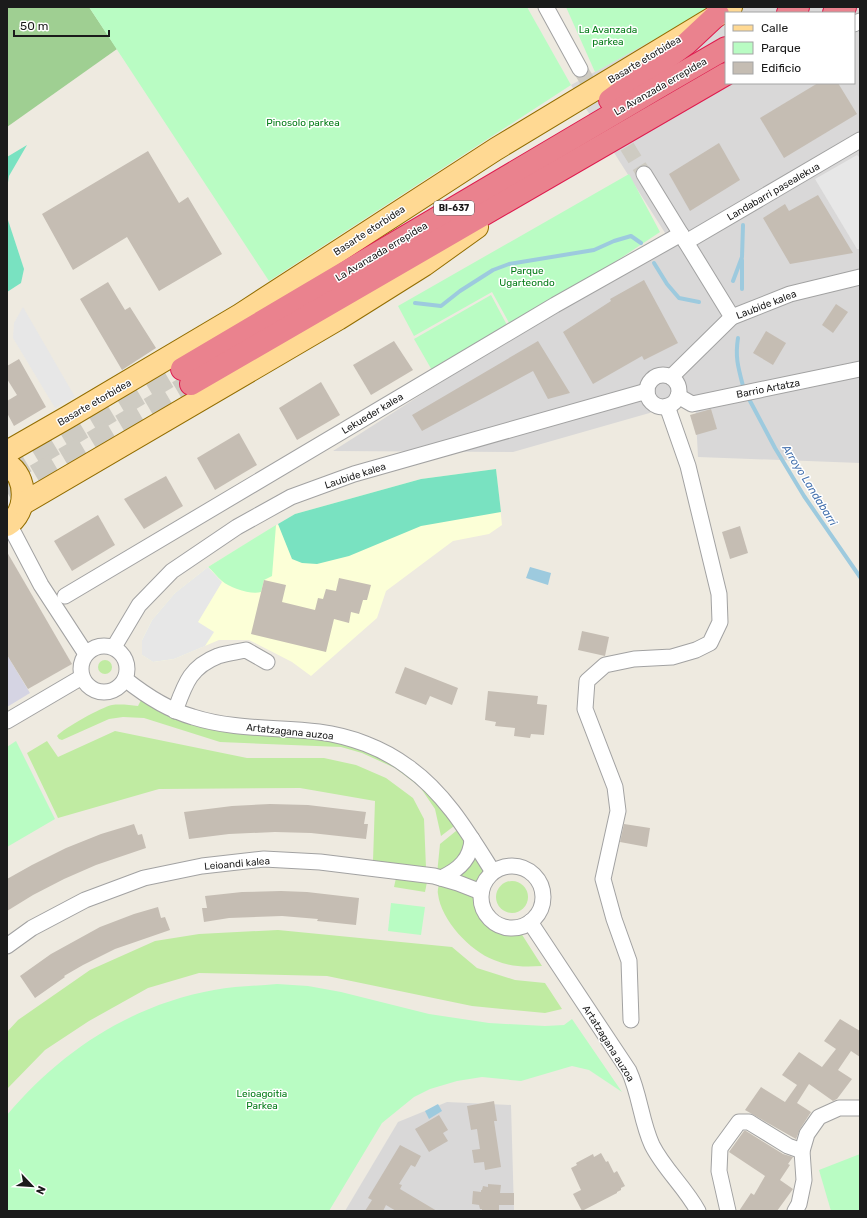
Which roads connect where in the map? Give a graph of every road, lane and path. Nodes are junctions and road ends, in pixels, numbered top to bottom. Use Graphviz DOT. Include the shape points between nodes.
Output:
graph roads {
  1 [pos="546,7"];
  2 [pos="845,7"];
  3 [pos="724,10"];
  4 [pos="836,12"];
  5 [pos="725,49"];
  6 [pos="580,69"];
  7 [pos="725,75"];
  8 [pos="734,84"];
  9 [pos="860,140"];
  10 [pos="601,146"];
  11 [pos="644,174"];
  12 [pos="545,179"];
  13 [pos="490,186"];
  14 [pos="684,238"];
  15 [pos="860,277"];
  16 [pos="732,317"];
  17 [pos="860,369"];
  18 [pos="671,377"];
  19 [pos="647,391"];
  20 [pos="678,396"];
  21 [pos="667,406"];
  22 [pos="7,452"];
  23 [pos="7,464"];
  24 [pos="22,504"];
  25 [pos="8,525"];
  26 [pos="65,596"];
  27 [pos="114,647"];
  28 [pos="86,654"];
  29 [pos="267,662"];
  30 [pos="82,677"];
  31 [pos="125,679"];
  32 [pos="175,710"];
  33 [pos="7,721"];
  34 [pos="472,839"];
  35 [pos="493,872"];
  36 [pos="442,878"];
  37 [pos="481,892"];
  38 [pos="530,922"];
  39 [pos="7,946"];
  40 [pos="631,1020"];
  41 [pos="860,1108"];
  42 [pos="802,1151"];
  43 [pos="698,1211"];
  44 [pos="728,1211"];
  45 [pos="795,1211"];
  1 -- 6 [label="street"];
  2 -- 4 [label="highway"];
  3 -- 13 [label="highway" via="637,82"];
  3 -- 22 [label="main road, Basarte etorbidea" via="496,149 240,315"];
  5 -- 13 [label="highway, La Avanzada errepidea / BI-637"];
  7 -- 10 [label="highway, La Avanzada errepidea / BI-637"];
  8 -- 10 [label="highway"];
  9 -- 14 [label="street, Landabarri pasealekua"];
  10 -- 12 [label="highway, La Avanzada errepidea / BI-637"];
  11 -- 14 [label="street"];
  12 -- 13 [label="highway, La Avanzada errepidea / BI-637" via="186,377"];
  12 -- 24 [label="main road" via="424,266"];
  14 -- 16 [label="street"];
  14 -- 26 [label="street, Lekueder kalea" via="555,305"];
  15 -- 16 [label="street, Laubide kalea" via="790,294"];
  16 -- 18 [label="street, Laubide kalea"];
  17 -- 20 [label="street, Barrio Artatza" via="692,404"];
  18 -- 19 [label="street" via="662,375 653,378"];
  18 -- 20 [label="street" via="678,385"];
  19 -- 21 [label="street" via="653,403 662,407"];
  19 -- 27 [label="street, Laubide kalea" via="354,474 291,497 237,527 172,571 139,605"];
  20 -- 21 [label="street"];
  21 -- 40 [label="street" via="690,473 718,594 720,622 710,643 696,650 672,658 634,659 605,665 587,681 585,709 615,787 618,811 603,879 629,961"];
  23 -- 24 [label="main road" via="18,475 23,488"];
  24 -- 25 [label="main road" via="18,514"];
  25 -- 28 [label="street" via="48,597"];
  27 -- 28 [label="street" via="99,646"];
  27 -- 31 [label="street" via="120,651 127,664"];
  28 -- 30 [label="street" via="80,669"];
  29 -- 32 [label="street" via="246,650 219,655 199,665 186,682"];
  30 -- 31 [label="street" via="86,684 99,692 114,690"];
  30 -- 33 [label="street"];
  31 -- 32 [label="street, Artatzagana auzoa" via="142,693"];
  32 -- 34 [label="street, Artatzagana auzoa" via="226,724 320,732 349,738 387,753 433,788 450,806"];
  34 -- 35 [label="street, Artatzagana auzoa"];
  34 -- 36 [label="street" via="472,846 461,867"];
  35 -- 37 [label="street"];
  35 -- 38 [label="street" via="504,866 517,866 528,870 537,879 542,890 543,902"];
  36 -- 37 [label="street, Leioandi kalea"];
  36 -- 39 [label="street, Leioandi kalea" via="320,862 264,859 202,866 144,878 85,900 32,928"];
  37 -- 38 [label="street" via="483,910 495,924 513,928 522,927"];
  38 -- 43 [label="street, Artatzagana auzoa" via="629,1071 652,1145"];
  41 -- 42 [label="street" via="839,1108 819,1117 807,1134"];
  42 -- 44 [label="street" via="788,1146 749,1122 739,1122 720,1148 718,1171"];
  42 -- 45 [label="street" via="804,1180"];
}
